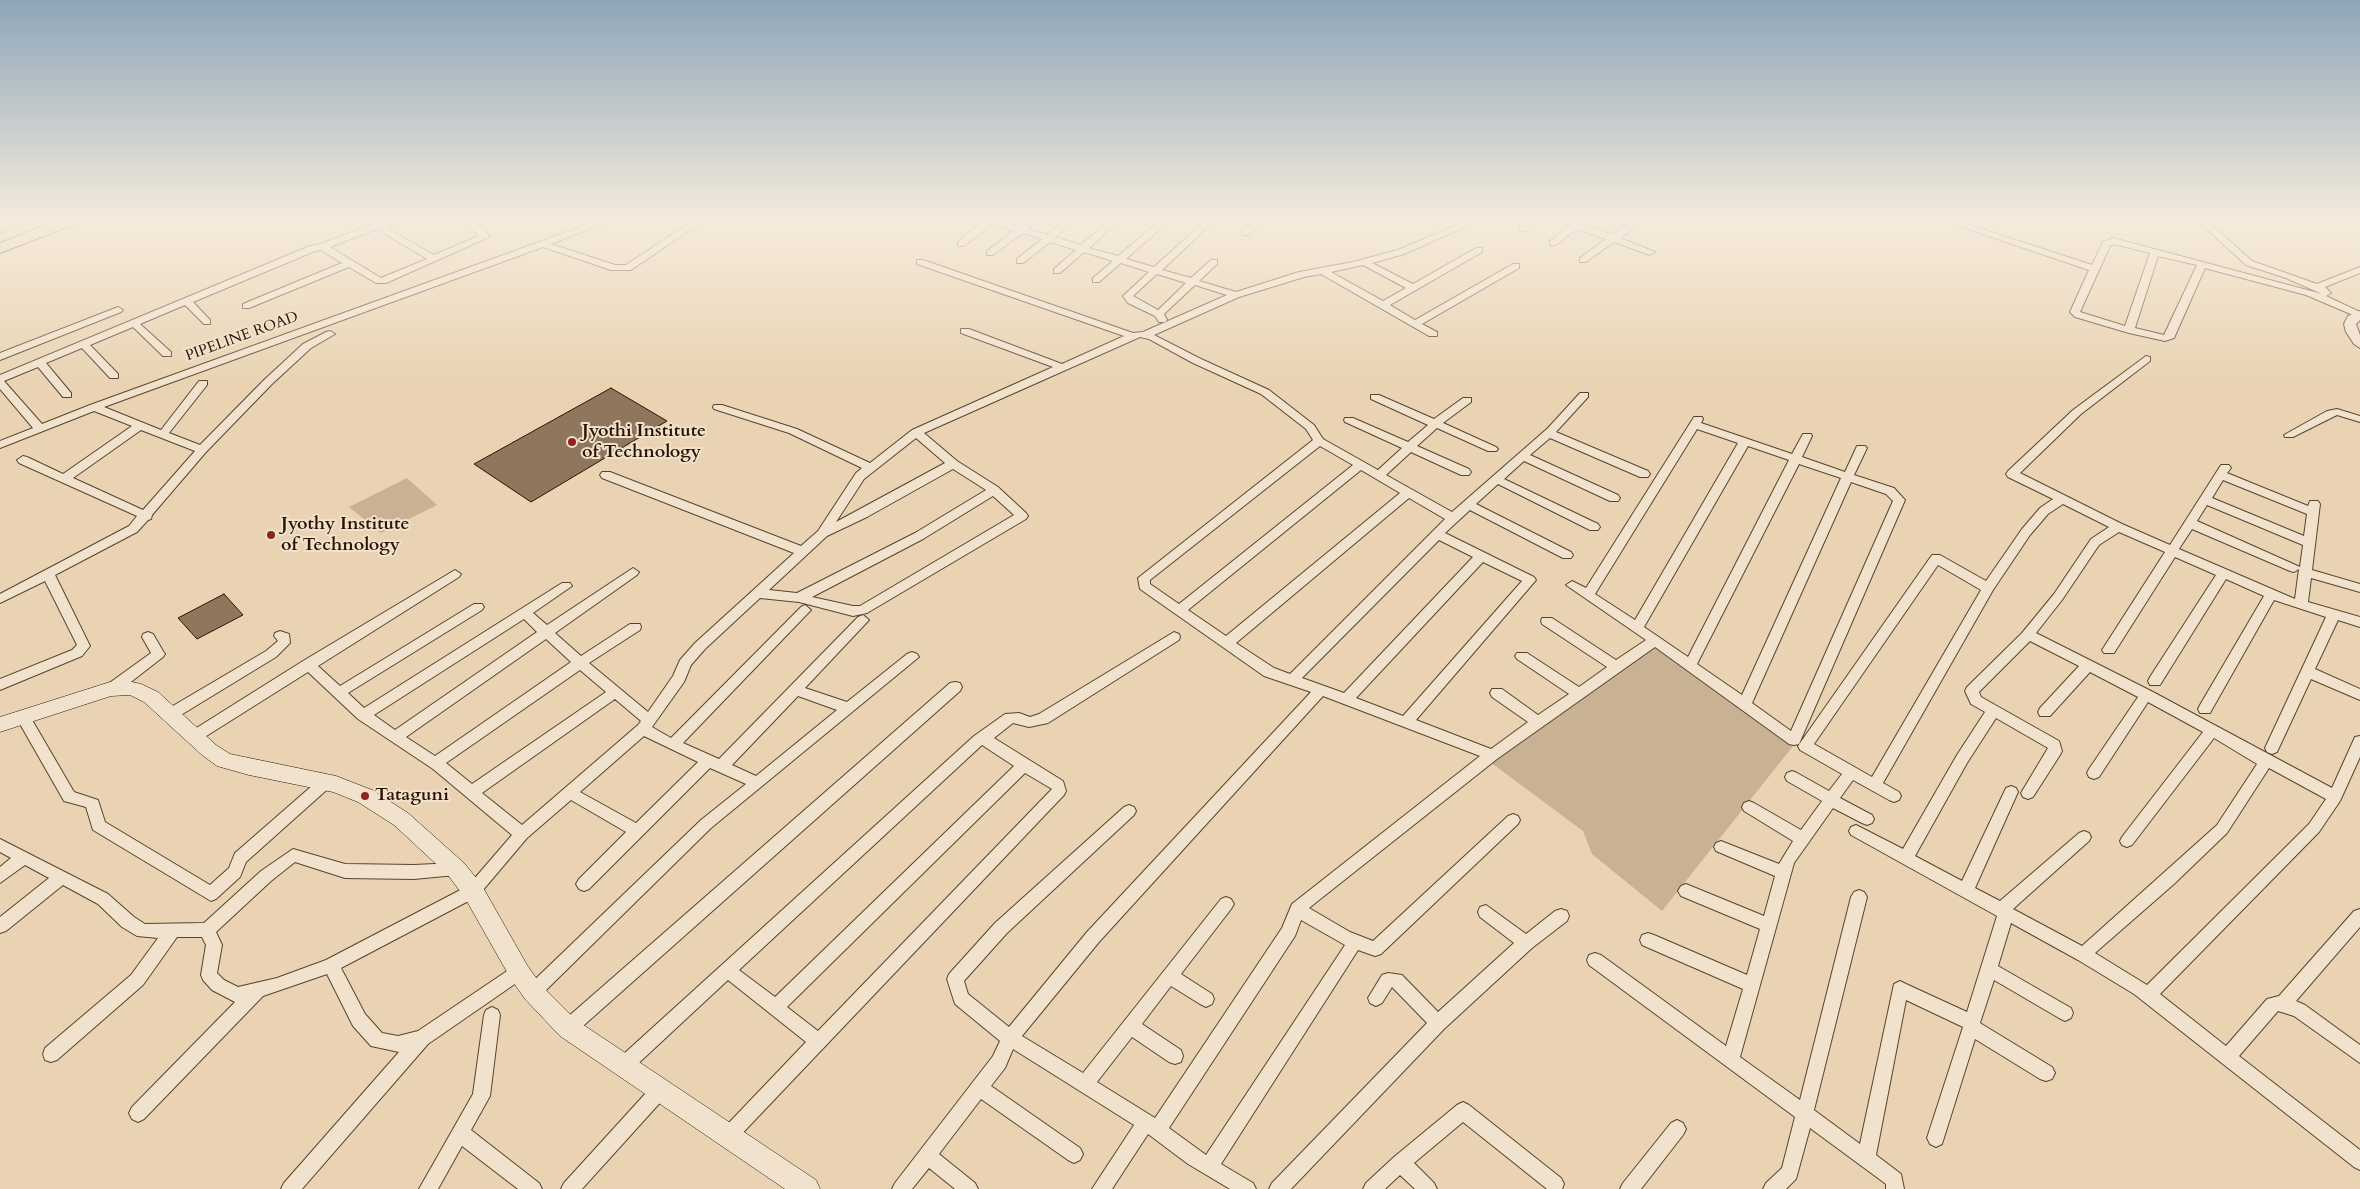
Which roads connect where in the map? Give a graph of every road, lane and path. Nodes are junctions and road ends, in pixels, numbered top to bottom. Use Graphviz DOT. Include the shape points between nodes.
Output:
graph roads {
  1 [pos="248,275"];
  2 [pos="319,275"];
  3 [pos="371,275"];
  4 [pos="395,275"];
  5 [pos="455,275"];
  6 [pos="960,275"];
  7 [pos="1101,275"];
  8 [pos="1151,275"];
  9 [pos="1171,275"];
  10 [pos="1200,275"];
  11 [pos="1297,275"];
  12 [pos="1330,275"];
  13 [pos="1389,275"];
  14 [pos="1434,275"];
  15 [pos="1499,275"];
  16 [pos="2093,275"];
  17 [pos="2147,275"];
  18 [pos="2197,275"];
  19 [pos="2242,275"];
  20 [pos="2287,275"];
  21 [pos="2345,275"];
  22 [pos="387,279"];
  23 [pos="1096,280"];
  24 [pos="1193,282"];
  25 [pos="1412,288"];
  26 [pos="2323,290"];
  27 [pos="1236,294"];
  28 [pos="387,300"];
  29 [pos="187,301"];
  30 [pos="2331,301"];
  31 [pos="246,306"];
  32 [pos="1382,306"];
  33 [pos="118,310"];
  34 [pos="1159,314"];
  35 [pos="2360,315"];
  36 [pos="206,322"];
  37 [pos="135,324"];
  38 [pos="1415,324"];
  39 [pos="1165,326"];
  40 [pos="2130,330"];
  41 [pos="965,331"];
  42 [pos="330,334"];
  43 [pos="1433,334"];
  44 [pos="1139,336"];
  45 [pos="2360,344"];
  46 [pos="84,345"];
  47 [pos="167,354"];
  48 [pos="0,357"];
  49 [pos="2146,359"];
  50 [pos="40,363"];
  51 [pos="1064,368"];
  52 [pos="114,376"];
  53 [pos="0,381"];
  54 [pos="203,383"];
  55 [pos="67,395"];
  56 [pos="1584,395"];
  57 [pos="1375,397"];
  58 [pos="1467,400"];
  59 [pos="94,407"];
  60 [pos="718,408"];
  61 [pos="2360,419"];
  62 [pos="1349,420"];
  63 [pos="1435,424"];
  64 [pos="139,426"];
  65 [pos="40,429"];
  66 [pos="916,432"];
  67 [pos="1548,433"];
  68 [pos="162,435"];
  69 [pos="2289,435"];
  70 [pos="1807,436"];
  71 [pos="1319,441"];
  72 [pos="1745,441"];
  73 [pos="0,445"];
  74 [pos="1410,448"];
  75 [pos="1861,448"];
  76 [pos="1492,449"];
  77 [pos="202,450"];
  78 [pos="1522,456"];
  79 [pos="1795,458"];
  80 [pos="23,460"];
  81 [pos="953,464"];
  82 [pos="1360,465"];
  83 [pos="871,468"];
  84 [pos="1465,472"];
  85 [pos="606,474"];
  86 [pos="1644,474"];
  87 [pos="1379,475"];
  88 [pos="1848,476"];
  89 [pos="65,478"];
  90 [pos="1496,479"];
  91 [pos="994,490"];
  92 [pos="1408,492"];
  93 [pos="1614,498"];
  94 [pos="2062,499"];
  95 [pos="2205,500"];
  96 [pos="1468,504"];
  97 [pos="146,516"];
  98 [pos="1453,518"];
  99 [pos="2190,523"];
  100 [pos="1594,526"];
  101 [pos="2118,527"];
  102 [pos="822,534"];
  103 [pos="1437,534"];
  104 [pos="2309,543"];
  105 [pos="802,551"];
  106 [pos="2172,551"];
  107 [pos="1568,554"];
  108 [pos="1481,556"];
  109 [pos="2299,570"];
  110 [pos="633,572"];
  111 [pos="48,574"];
  112 [pos="455,574"];
  113 [pos="2224,574"];
  114 [pos="1572,585"];
  115 [pos="566,586"];
  116 [pos="1988,588"];
  117 [pos="2360,588"];
  118 [pos="758,593"];
  119 [pos="2271,594"];
  120 [pos="1588,596"];
  121 [pos="799,598"];
  122 [pos="0,599"];
  123 [pos="2301,604"];
  124 [pos="478,607"];
  125 [pos="805,610"];
  126 [pos="1179,610"];
  127 [pos="524,612"];
  128 [pos="2334,614"];
  129 [pos="864,620"];
  130 [pos="1547,621"];
  131 [pos="2360,622"];
  132 [pos="635,627"];
  133 [pos="1637,628"];
  134 [pos="546,634"];
  135 [pos="280,636"];
  136 [pos="2027,636"];
  137 [pos="148,637"];
  138 [pos="1174,637"];
  139 [pos="1656,640"];
  140 [pos="1227,643"];
  141 [pos="2109,650"];
  142 [pos="1522,656"];
  143 [pos="912,657"];
  144 [pos="580,663"];
  145 [pos="308,664"];
  146 [pos="1690,665"];
  147 [pos="2088,665"];
  148 [pos="1615,666"];
  149 [pos="2308,672"];
  150 [pos="1292,680"];
  151 [pos="2156,681"];
  152 [pos="0,686"];
  153 [pos="955,687"];
  154 [pos="112,688"];
  155 [pos="795,690"];
  156 [pos="1321,690"];
  157 [pos="340,692"];
  158 [pos="614,693"];
  159 [pos="1497,693"];
  160 [pos="1578,693"];
  161 [pos="2146,695"];
  162 [pos="2360,695"];
  163 [pos="1347,699"];
  164 [pos="1744,705"];
  165 [pos="848,708"];
  166 [pos="2206,709"];
  167 [pos="1994,710"];
  168 [pos="2045,712"];
  169 [pos="171,714"];
  170 [pos="363,715"];
  171 [pos="24,717"];
  172 [pos="1406,721"];
  173 [pos="1538,722"];
  174 [pos="0,725"];
  175 [pos="647,725"];
  176 [pos="2212,731"];
  177 [pos="195,736"];
  178 [pos="395,738"];
  179 [pos="982,739"];
  180 [pos="2360,740"];
  181 [pos="673,745"];
  182 [pos="2267,753"];
  183 [pos="1492,755"];
  184 [pos="435,763"];
  185 [pos="715,764"];
  186 [pos="1024,765"];
  187 [pos="1851,772"];
  188 [pos="2094,773"];
  189 [pos="1792,777"];
  190 [pos="326,782"];
  191 [pos="756,782"];
  192 [pos="1875,785"];
  193 [pos="472,792"];
  194 [pos="2011,792"];
  195 [pos="570,793"];
  196 [pos="2028,793"];
  197 [pos="1894,796"];
  198 [pos="2336,797"];
  199 [pos="1832,799"];
  200 [pos="1750,807"];
  201 [pos="1129,811"];
  202 [pos="1867,819"];
  203 [pos="1513,820"];
  204 [pos="637,831"];
  205 [pos="1856,832"];
  206 [pos="522,834"];
  207 [pos="2084,837"];
  208 [pos="1803,839"];
  209 [pos="2126,841"];
  210 [pos="0,845"];
  211 [pos="1721,847"];
  212 [pos="24,857"];
  213 [pos="1906,858"];
  214 [pos="456,869"];
  215 [pos="1784,874"];
  216 [pos="0,876"];
  217 [pos="62,877"];
  218 [pos="584,884"];
  219 [pos="1966,890"];
  220 [pos="472,891"];
  221 [pos="1686,891"];
  222 [pos="1859,897"];
  223 [pos="1226,904"];
  224 [pos="1297,908"];
  225 [pos="2004,910"];
  226 [pos="1486,912"];
  227 [pos="1562,916"];
  228 [pos="2360,916"];
  229 [pos="1769,925"];
  230 [pos="0,926"];
  231 [pos="173,930"];
  232 [pos="207,930"];
  233 [pos="1648,940"];
  234 [pos="1526,943"];
  235 [pos="1350,950"];
  236 [pos="2084,955"];
  237 [pos="1595,960"];
  238 [pos="330,965"];
  239 [pos="1989,969"];
  240 [pos="727,970"];
  241 [pos="518,972"];
  242 [pos="1170,976"];
  243 [pos="1752,986"];
  244 [pos="257,990"];
  245 [pos="533,992"];
  246 [pos="2148,995"];
  247 [pos="1376,998"];
  248 [pos="1206,999"];
  249 [pos="2283,1004"];
  250 [pos="775,1008"];
  251 [pos="2064,1013"];
  252 [pos="492,1015"];
  253 [pos="1438,1023"];
  254 [pos="1971,1025"];
  255 [pos="1131,1026"];
  256 [pos="568,1028"];
  257 [pos="422,1038"];
  258 [pos="1010,1038"];
  259 [pos="818,1042"];
  260 [pos="51,1054"];
  261 [pos="2360,1055"];
  262 [pos="1175,1056"];
  263 [pos="2227,1058"];
  264 [pos="1730,1060"];
  265 [pos="623,1066"];
  266 [pos="2046,1073"];
  267 [pos="1084,1084"];
  268 [pos="979,1087"];
  269 [pos="661,1088"];
  270 [pos="138,1114"];
  271 [pos="1805,1114"];
  272 [pos="1151,1126"];
  273 [pos="1677,1129"];
  274 [pos="460,1133"];
  275 [pos="729,1135"];
  276 [pos="1936,1138"];
  277 [pos="1074,1154"];
  278 [pos="927,1155"];
  279 [pos="1866,1159"];
  280 [pos="2360,1161"];
  281 [pos="1400,1163"];
  282 [pos="1208,1167"];
  283 [pos="1555,1184"];
  284 [pos="290,1189"];
  285 [pos="428,1189"];
  286 [pos="533,1189"];
  287 [pos="570,1189"];
  288 [pos="807,1189"];
  289 [pos="901,1189"];
  290 [pos="969,1189"];
  291 [pos="1101,1189"];
  292 [pos="1247,1189"];
  293 [pos="1278,1189"];
  294 [pos="1372,1189"];
  295 [pos="1428,1189"];
  296 [pos="1629,1189"];
  297 [pos="1772,1189"];
  298 [pos="1894,1189"];
  1 -- 29 [label="street"];
  2 -- 31 [label="street"];
  3 -- 22 [label="street" via="380,281"];
  4 -- 22 [label="street"];
  5 -- 28 [label="street, PIPELINE ROAD"];
  6 -- 44 [label="street"];
  7 -- 23 [label="street"];
  8 -- 34 [label="street" via="1128,298"];
  9 -- 24 [label="street"];
  10 -- 24 [label="street"];
  11 -- 27 [label="street"];
  12 -- 32 [label="street"];
  13 -- 25 [label="street"];
  14 -- 25 [label="street"];
  15 -- 38 [label="street"];
  16 -- 40 [label="street" via="2075,312"];
  17 -- 40 [label="street"];
  18 -- 40 [label="street" via="2170,336 2165,338"];
  19 -- 30 [label="street"];
  20 -- 26 [label="street"];
  21 -- 26 [label="street" via="2322,284"];
  22 -- 28 [label="street" via="390,283"];
  24 -- 27 [label="street"];
  24 -- 34 [label="street"];
  25 -- 32 [label="street"];
  26 -- 30 [label="street"];
  27 -- 39 [label="street"];
  28 -- 59 [label="street, PIPELINE ROAD"];
  29 -- 36 [label="street"];
  29 -- 37 [label="street"];
  30 -- 35 [label="street"];
  32 -- 38 [label="street"];
  33 -- 48 [label="street"];
  34 -- 39 [label="street"];
  35 -- 45 [label="street" via="2350,324"];
  37 -- 46 [label="street"];
  37 -- 47 [label="street"];
  38 -- 43 [label="street"];
  39 -- 44 [label="street"];
  41 -- 51 [label="street"];
  42 -- 77 [label="street" via="307,346"];
  44 -- 51 [label="street"];
  44 -- 71 [label="street" via="1265,392 1310,427"];
  46 -- 50 [label="street"];
  46 -- 52 [label="street"];
  49 -- 94 [label="street" via="2077,412 2012,472"];
  50 -- 53 [label="street"];
  50 -- 55 [label="street"];
  51 -- 66 [label="street"];
  53 -- 65 [label="street"];
  54 -- 68 [label="street"];
  56 -- 67 [label="street"];
  57 -- 63 [label="street"];
  58 -- 63 [label="street"];
  59 -- 64 [label="street"];
  59 -- 65 [label="street, PIPELINE ROAD"];
  60 -- 83 [label="street" via="792,431"];
  61 -- 69 [label="street" via="2331,413"];
  62 -- 74 [label="street"];
  63 -- 74 [label="street"];
  63 -- 76 [label="street"];
  64 -- 68 [label="street"];
  64 -- 89 [label="street"];
  65 -- 73 [label="street, PIPELINE ROAD"];
  66 -- 81 [label="street"];
  66 -- 83 [label="street"];
  67 -- 78 [label="street"];
  67 -- 86 [label="street"];
  68 -- 77 [label="street"];
  70 -- 79 [label="street"];
  71 -- 82 [label="street"];
  71 -- 126 [label="street" via="1144,578 1144,586"];
  72 -- 79 [label="street"];
  72 -- 120 [label="street" via="1696,421"];
  72 -- 133 [label="street"];
  74 -- 84 [label="street"];
  74 -- 87 [label="street"];
  75 -- 88 [label="street"];
  77 -- 97 [label="street"];
  78 -- 90 [label="street"];
  78 -- 93 [label="street"];
  79 -- 88 [label="street"];
  79 -- 146 [label="street"];
  80 -- 89 [label="street"];
  81 -- 91 [label="street"];
  81 -- 102 [label="street"];
  82 -- 87 [label="street"];
  82 -- 126 [label="street"];
  83 -- 102 [label="street" via="860,476"];
  85 -- 105 [label="street"];
  87 -- 92 [label="street"];
  88 -- 164 [label="street"];
  88 -- 164 [label="street" via="1890,491 1899,500 1794,740"];
  89 -- 97 [label="street"];
  90 -- 96 [label="street"];
  90 -- 100 [label="street"];
  91 -- 121 [label="street" via="920,536"];
  91 -- 121 [label="street" via="1022,516 863,610 853,611"];
  92 -- 98 [label="street"];
  92 -- 140 [label="street"];
  94 -- 101 [label="street"];
  94 -- 116 [label="street" via="2044,511 2026,532"];
  95 -- 99 [label="street"];
  95 -- 104 [label="street"];
  95 -- 104 [label="street" via="2223,472 2314,508"];
  96 -- 98 [label="street"];
  96 -- 107 [label="street"];
  97 -- 111 [label="street" via="122,536"];
  98 -- 103 [label="street"];
  99 -- 106 [label="street"];
  99 -- 109 [label="street"];
  101 -- 106 [label="street"];
  101 -- 136 [label="street" via="2095,542"];
  102 -- 105 [label="street"];
  103 -- 108 [label="street"];
  103 -- 150 [label="street"];
  104 -- 109 [label="street"];
  105 -- 118 [label="street"];
  106 -- 113 [label="street"];
  106 -- 141 [label="street"];
  108 -- 163 [label="street"];
  108 -- 172 [label="street" via="1530,580"];
  109 -- 117 [label="street"];
  109 -- 123 [label="street"];
  110 -- 134 [label="street"];
  111 -- 122 [label="street"];
  111 -- 152 [label="street" via="84,644 83,648 77,654"];
  112 -- 145 [label="street"];
  113 -- 119 [label="street"];
  113 -- 151 [label="street"];
  114 -- 120 [label="street"];
  115 -- 127 [label="street"];
  116 -- 187 [label="street" via="1936,558 1806,746"];
  116 -- 192 [label="street"];
  118 -- 121 [label="street"];
  118 -- 175 [label="street" via="685,663 679,678"];
  119 -- 123 [label="street"];
  119 -- 166 [label="street"];
  120 -- 133 [label="street"];
  123 -- 128 [label="street"];
  124 -- 157 [label="street"];
  125 -- 181 [label="street"];
  126 -- 140 [label="street"];
  127 -- 134 [label="street"];
  127 -- 170 [label="street"];
  128 -- 131 [label="street"];
  128 -- 149 [label="street"];
  129 -- 155 [label="street"];
  130 -- 148 [label="street"];
  132 -- 144 [label="street"];
  133 -- 139 [label="street"];
  134 -- 144 [label="street"];
  134 -- 178 [label="street"];
  135 -- 169 [label="street" via="284,637 284,643 271,654"];
  136 -- 147 [label="street"];
  136 -- 167 [label="street" via="1972,689 1974,698"];
  137 -- 154 [label="street" via="158,654"];
  138 -- 179 [label="street" via="1043,719 1029,722 1010,718"];
  139 -- 146 [label="street"];
  139 -- 148 [label="street"];
  140 -- 150 [label="street" via="1269,672"];
  142 -- 160 [label="street"];
  143 -- 165 [label="street"];
  144 -- 158 [label="street"];
  144 -- 184 [label="street"];
  145 -- 157 [label="street"];
  145 -- 177 [label="street"];
  146 -- 164 [label="street"];
  147 -- 161 [label="street"];
  147 -- 168 [label="street"];
  148 -- 160 [label="street"];
  149 -- 162 [label="street"];
  149 -- 182 [label="street"];
  150 -- 156 [label="street"];
  153 -- 256 [label="street"];
  154 -- 169 [label="main road" via="134,689 151,697"];
  154 -- 171 [label="main road"];
  155 -- 165 [label="street"];
  155 -- 185 [label="street"];
  156 -- 163 [label="street"];
  156 -- 258 [label="street" via="1092,937"];
  157 -- 170 [label="street"];
  158 -- 175 [label="street"];
  158 -- 193 [label="street"];
  159 -- 173 [label="street"];
  160 -- 173 [label="street"];
  161 -- 176 [label="street"];
  161 -- 188 [label="street"];
  163 -- 172 [label="street"];
  165 -- 191 [label="street"];
  167 -- 196 [label="street" via="2056,748"];
  167 -- 213 [label="street"];
  169 -- 177 [label="main road"];
  170 -- 178 [label="street"];
  171 -- 174 [label="main road"];
  171 -- 190 [label="street" via="69,798 93,804 98,826 211,894 235,872 240,858"];
  172 -- 183 [label="street"];
  173 -- 183 [label="street"];
  175 -- 181 [label="street"];
  175 -- 195 [label="street"];
  176 -- 182 [label="street"];
  176 -- 209 [label="street"];
  177 -- 190 [label="main road" via="224,760"];
  178 -- 184 [label="street"];
  179 -- 186 [label="street"];
  179 -- 240 [label="street"];
  180 -- 198 [label="street"];
  181 -- 185 [label="street"];
  182 -- 198 [label="street"];
  182 -- 236 [label="street" via="2266,766 2222,829"];
  183 -- 224 [label="street"];
  184 -- 193 [label="street"];
  185 -- 191 [label="street"];
  185 -- 204 [label="street"];
  186 -- 250 [label="street"];
  186 -- 259 [label="street" via="1058,785 1059,791"];
  187 -- 192 [label="street"];
  187 -- 199 [label="street"];
  189 -- 199 [label="street"];
  190 -- 214 [label="main road" via="365,796 401,819"];
  191 -- 245 [label="street" via="706,824"];
  192 -- 197 [label="street"];
  193 -- 206 [label="street"];
  194 -- 219 [label="street"];
  195 -- 204 [label="street"];
  195 -- 206 [label="street"];
  198 -- 246 [label="street" via="2314,828"];
  199 -- 202 [label="street"];
  199 -- 208 [label="street"];
  200 -- 208 [label="street"];
  201 -- 258 [label="street" via="1001,928 955,979 961,999"];
  203 -- 224 [label="street" via="1375,949 1344,937"];
  204 -- 218 [label="street"];
  205 -- 213 [label="street"];
  206 -- 220 [label="street"];
  207 -- 225 [label="street"];
  208 -- 215 [label="street" via="1787,862"];
  210 -- 212 [label="street"];
  211 -- 215 [label="street"];
  212 -- 216 [label="street"];
  212 -- 217 [label="street"];
  213 -- 219 [label="street"];
  214 -- 220 [label="main road"];
  214 -- 232 [label="street" via="345,871 293,855"];
  215 -- 229 [label="street"];
  217 -- 230 [label="street"];
  217 -- 231 [label="street" via="103,899 143,931"];
  219 -- 225 [label="street"];
  220 -- 238 [label="street"];
  220 -- 241 [label="main road"];
  221 -- 229 [label="street"];
  222 -- 271 [label="street"];
  223 -- 242 [label="street"];
  224 -- 272 [label="street" via="1289,931"];
  225 -- 236 [label="street"];
  225 -- 239 [label="street"];
  226 -- 234 [label="street"];
  227 -- 234 [label="street"];
  228 -- 249 [label="street"];
  229 -- 243 [label="street"];
  231 -- 232 [label="street"];
  231 -- 260 [label="street" via="137,980"];
  232 -- 244 [label="street" via="214,945 209,975 218,985 237,995"];
  233 -- 243 [label="street"];
  234 -- 253 [label="street"];
  235 -- 282 [label="street"];
  236 -- 246 [label="street"];
  237 -- 264 [label="street"];
  238 -- 244 [label="street"];
  238 -- 257 [label="street" via="359,1020 377,1040 398,1044"];
  239 -- 251 [label="street"];
  239 -- 254 [label="street"];
  240 -- 250 [label="street"];
  240 -- 265 [label="street"];
  241 -- 245 [label="main road"];
  241 -- 257 [label="street"];
  242 -- 248 [label="street"];
  242 -- 255 [label="street"];
  243 -- 264 [label="street"];
  244 -- 270 [label="street"];
  245 -- 256 [label="main road"];
  246 -- 263 [label="street"];
  247 -- 253 [label="street" via="1388,980 1396,980"];
  249 -- 261 [label="street" via="2298,1010"];
  249 -- 263 [label="street" via="2273,1004"];
  250 -- 259 [label="street"];
  252 -- 274 [label="street" via="481,1096"];
  253 -- 293 [label="street"];
  254 -- 266 [label="street"];
  254 -- 276 [label="street"];
  254 -- 279 [label="street" via="1900,989"];
  255 -- 262 [label="street"];
  255 -- 267 [label="street"];
  256 -- 265 [label="main road"];
  257 -- 284 [label="street"];
  258 -- 267 [label="street"];
  258 -- 268 [label="street" via="999,1062"];
  259 -- 275 [label="street"];
  263 -- 280 [label="street"];
  264 -- 271 [label="street"];
  265 -- 269 [label="main road"];
  267 -- 272 [label="street"];
  268 -- 277 [label="street"];
  268 -- 278 [label="street"];
  269 -- 275 [label="main road"];
  269 -- 287 [label="street"];
  271 -- 279 [label="street"];
  271 -- 297 [label="street" via="1790,1173"];
  272 -- 282 [label="street"];
  272 -- 291 [label="street"];
  273 -- 296 [label="street"];
  274 -- 285 [label="street"];
  274 -- 286 [label="street"];
  275 -- 288 [label="main road"];
  278 -- 289 [label="street"];
  278 -- 290 [label="street"];
  279 -- 298 [label="street" via="1895,1180"];
  281 -- 283 [label="street" via="1463,1111"];
  281 -- 294 [label="street"];
  281 -- 295 [label="street"];
  282 -- 292 [label="street"];
}
